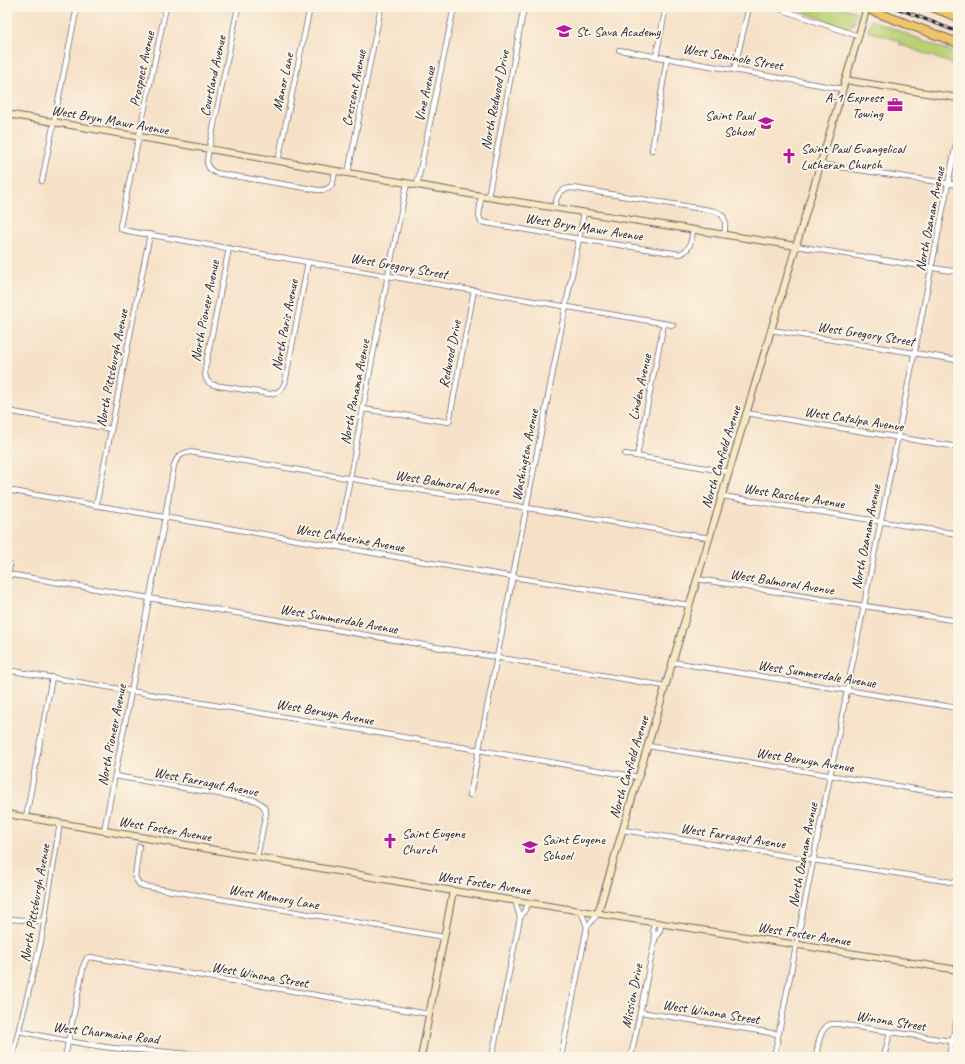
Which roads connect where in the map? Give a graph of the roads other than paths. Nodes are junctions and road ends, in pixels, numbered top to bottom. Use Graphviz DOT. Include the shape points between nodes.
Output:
graph roads {
  1 [pos="77,7"];
  2 [pos="166,7"];
  3 [pos="238,7"];
  4 [pos="310,7"];
  5 [pos="381,7"];
  6 [pos="454,7"];
  7 [pos="524,7"];
  8 [pos="666,7"];
  9 [pos="749,7"];
  10 [pos="774,7"];
  11 [pos="862,7"];
  12 [pos="867,7"];
  13 [pos="932,7"];
  14 [pos="958,17"];
  15 [pos="858,36"];
  16 [pos="958,43"];
  17 [pos="619,50"];
  18 [pos="656,56"];
  19 [pos="667,58"];
  20 [pos="734,70"];
  21 [pos="845,80"];
  22 [pos="843,89"];
  23 [pos="958,98"];
  24 [pos="7,114"];
  25 [pos="53,122"];
  26 [pos="958,134"];
  27 [pos="139,137"];
  28 [pos="209,149"];
  29 [pos="652,150"];
  30 [pos="278,161"];
  31 [pos="820,164"];
  32 [pos="336,171"];
  33 [pos="348,173"];
  34 [pos="42,181"];
  35 [pos="407,183"];
  36 [pos="948,184"];
  37 [pos="417,185"];
  38 [pos="958,185"];
  39 [pos="484,197"];
  40 [pos="554,208"];
  41 [pos="584,213"];
  42 [pos="121,229"];
  43 [pos="693,230"];
  44 [pos="150,234"];
  45 [pos="724,235"];
  46 [pos="579,239"];
  47 [pos="796,246"];
  48 [pos="229,248"];
  49 [pos="308,262"];
  50 [pos="931,268"];
  51 [pos="958,272"];
  52 [pos="388,276"];
  53 [pos="474,290"];
  54 [pos="566,306"];
  55 [pos="664,323"];
  56 [pos="673,325"];
  57 [pos="771,330"];
  58 [pos="914,353"];
  59 [pos="958,360"];
  60 [pos="280,391"];
  61 [pos="363,409"];
  62 [pos="7,411"];
  63 [pos="746,413"];
  64 [pos="111,429"];
  65 [pos="897,437"];
  66 [pos="958,447"];
  67 [pos="625,454"];
  68 [pos="637,456"];
  69 [pos="729,472"];
  70 [pos="350,478"];
  71 [pos="7,490"];
  72 [pos="722,496"];
  73 [pos="96,506"];
  74 [pos="526,508"];
  75 [pos="164,518"];
  76 [pos="881,521"];
  77 [pos="958,534"];
  78 [pos="709,538"];
  79 [pos="337,547"];
  80 [pos="9,564"];
  81 [pos="8,574"];
  82 [pos="513,577"];
  83 [pos="697,579"];
  84 [pos="7,582"];
  85 [pos="149,598"];
  86 [pos="689,605"];
  87 [pos="864,606"];
  88 [pos="958,621"];
  89 [pos="497,657"];
  90 [pos="672,662"];
  91 [pos="7,670"];
  92 [pos="52,677"];
  93 [pos="666,686"];
  94 [pos="132,690"];
  95 [pos="847,690"];
  96 [pos="958,708"];
  97 [pos="648,746"];
  98 [pos="479,749"];
  99 [pos="830,775"];
  100 [pos="115,776"];
  101 [pos="638,777"];
  102 [pos="470,795"];
  103 [pos="958,796"];
  104 [pos="7,814"];
  105 [pos="26,817"];
  106 [pos="60,823"];
  107 [pos="623,830"];
  108 [pos="104,831"];
  109 [pos="139,846"];
  110 [pos="258,857"];
  111 [pos="813,860"];
  112 [pos="958,883"];
  113 [pos="453,891"];
  114 [pos="515,900"];
  115 [pos="529,903"];
  116 [pos="581,911"];
  117 [pos="598,913"];
  118 [pos="520,918"];
  119 [pos="7,919"];
  120 [pos="45,921"];
  121 [pos="654,922"];
  122 [pos="662,923"];
  123 [pos="586,927"];
  124 [pos="444,937"];
  125 [pos="655,938"];
  126 [pos="796,944"];
  127 [pos="958,970"];
  128 [pos="640,1012"];
  129 [pos="958,1013"];
  130 [pos="429,1014"];
  131 [pos="18,1031"];
  132 [pos="890,1032"];
  133 [pos="778,1034"];
  134 [pos="68,1041"];
  135 [pos="952,1041"];
  136 [pos="958,1042"];
  137 [pos="12,1057"];
  138 [pos="65,1057"];
  139 [pos="216,1057"];
  140 [pos="421,1057"];
  141 [pos="492,1057"];
  142 [pos="561,1057"];
  143 [pos="631,1057"];
  144 [pos="774,1057"];
  145 [pos="816,1057"];
  146 [pos="884,1057"];
  147 [pos="949,1057"];
  1 -- 25 [label="street"];
  2 -- 27 [label="street, Prospect Avenue"];
  3 -- 28 [label="street, Courtland Avenue"];
  4 -- 30 [label="street, Manor Lane"];
  5 -- 33 [label="street, Crescent Avenue"];
  6 -- 37 [label="street, Vine Avenue"];
  7 -- 39 [label="street, North Redwood Drive"];
  8 -- 18 [label="street"];
  9 -- 20 [label="street"];
  10 -- 15 [label="street"];
  11 -- 16 [label="highway"];
  12 -- 15 [label="street, North Canfield Avenue, bridge"];
  13 -- 14 [label="highway"];
  15 -- 21 [label="street, North Canfield Avenue"];
  17 -- 18 [label="street, West Seminole Street"];
  18 -- 19 [label="street, West Seminole Street"];
  19 -- 20 [label="street, West Seminole Street"];
  19 -- 29 [label="street"];
  20 -- 22 [label="street, West Seminole Street"];
  21 -- 22 [label="street, North Canfield Avenue"];
  21 -- 23 [label="street"];
  22 -- 31 [label="street, North Canfield Avenue"];
  24 -- 25 [label="street, West Bryn Mawr Avenue"];
  25 -- 27 [label="street, West Bryn Mawr Avenue"];
  25 -- 34 [label="street"];
  26 -- 36 [label="street, North Ozanam Avenue"];
  27 -- 28 [label="street, West Bryn Mawr Avenue"];
  27 -- 42 [label="street, Prospect Avenue"];
  28 -- 30 [label="street, West Bryn Mawr Avenue"];
  28 -- 32 [label="street" via="209,168 216,173 324,191 332,185"];
  30 -- 32 [label="street, West Bryn Mawr Avenue"];
  31 -- 36 [label="street"];
  31 -- 47 [label="street, North Canfield Avenue"];
  32 -- 33 [label="street, West Bryn Mawr Avenue"];
  33 -- 35 [label="street, West Bryn Mawr Avenue"];
  35 -- 37 [label="street, West Bryn Mawr Avenue"];
  35 -- 52 [label="street, North Panama Avenue"];
  36 -- 38 [label="street"];
  36 -- 50 [label="street, North Ozanam Avenue"];
  37 -- 39 [label="street, West Bryn Mawr Avenue"];
  39 -- 40 [label="street, West Bryn Mawr Avenue"];
  39 -- 46 [label="street, West Bryn Mawr Avenue" via="478,216 481,222"];
  40 -- 41 [label="street, West Bryn Mawr Avenue"];
  40 -- 45 [label="street, West Bryn Mawr Avenue" via="562,190 573,188 720,212 725,226"];
  41 -- 43 [label="street, West Bryn Mawr Avenue"];
  41 -- 46 [label="street, Washington Avenue"];
  42 -- 44 [label="street, West Gregory Street"];
  43 -- 45 [label="street, West Bryn Mawr Avenue"];
  43 -- 46 [label="street, West Bryn Mawr Avenue" via="688,250 680,254"];
  44 -- 48 [label="street, West Gregory Street"];
  44 -- 64 [label="street, North Pittsburgh Avenue"];
  45 -- 47 [label="street, West Bryn Mawr Avenue"];
  46 -- 54 [label="street, Washington Avenue"];
  47 -- 50 [label="street, West Bryn Mawr Avenue"];
  47 -- 57 [label="street, North Canfield Avenue"];
  48 -- 49 [label="street, West Gregory Street"];
  48 -- 60 [label="street, North Pioneer Avenue" via="205,369 206,379 214,385 270,394"];
  49 -- 52 [label="street, West Gregory Street"];
  49 -- 60 [label="street, North Paris Avenue" via="285,383"];
  50 -- 51 [label="street, West Bryn Mawr Avenue"];
  50 -- 58 [label="street, North Ozanam Avenue"];
  52 -- 53 [label="street, West Gregory Street"];
  52 -- 61 [label="street, North Panama Avenue"];
  53 -- 54 [label="street, West Gregory Street"];
  53 -- 61 [label="street, Redwood Drive" via="449,422"];
  54 -- 55 [label="street, West Gregory Street"];
  54 -- 74 [label="street, Washington Avenue"];
  55 -- 56 [label="street, West Gregory Street"];
  55 -- 68 [label="street, Linden Avenue"];
  57 -- 58 [label="street, West Gregory Street"];
  57 -- 63 [label="street, North Canfield Avenue"];
  58 -- 59 [label="street, West Gregory Street"];
  58 -- 65 [label="street, North Ozanam Avenue"];
  61 -- 70 [label="street, North Panama Avenue"];
  62 -- 64 [label="street"];
  63 -- 65 [label="street, West Catalpa Avenue"];
  63 -- 69 [label="street, North Canfield Avenue"];
  64 -- 73 [label="street, North Pittsburgh Avenue"];
  65 -- 66 [label="street, West Catalpa Avenue"];
  65 -- 76 [label="street, North Ozanam Avenue"];
  67 -- 68 [label="street, West Rascher Avenue"];
  68 -- 69 [label="street, West Rascher Avenue"];
  69 -- 72 [label="street, North Canfield Avenue"];
  70 -- 74 [label="street, West Balmoral Avenue"];
  70 -- 75 [label="street, West Balmoral Avenue" via="190,452 177,458 174,465"];
  70 -- 79 [label="street, North Panama Avenue"];
  71 -- 73 [label="street, West Catherine Avenue"];
  72 -- 76 [label="street, West Rascher Avenue"];
  72 -- 78 [label="street, North Canfield Avenue"];
  73 -- 75 [label="street, West Catherine Avenue"];
  74 -- 78 [label="street, West Balmoral Avenue"];
  74 -- 82 [label="street, Washington Avenue"];
  75 -- 79 [label="street, West Catherine Avenue"];
  75 -- 85 [label="street"];
  76 -- 77 [label="street, West Rascher Avenue"];
  76 -- 87 [label="street, North Ozanam Avenue"];
  78 -- 83 [label="street, North Canfield Avenue"];
  79 -- 82 [label="street, West Catherine Avenue"];
  80 -- 81 [label="street"];
  81 -- 84 [label="street"];
  81 -- 85 [label="street, West Summerdale Avenue"];
  82 -- 86 [label="street, West Catherine Avenue"];
  82 -- 89 [label="street, Washington Avenue"];
  83 -- 86 [label="street, North Canfield Avenue"];
  83 -- 87 [label="street, West Balmoral Avenue"];
  85 -- 89 [label="street, West Summerdale Avenue"];
  85 -- 94 [label="street, North Pioneer Avenue"];
  86 -- 90 [label="street, North Canfield Avenue"];
  87 -- 88 [label="street, West Balmoral Avenue"];
  87 -- 95 [label="street, North Ozanam Avenue"];
  89 -- 93 [label="street, West Summerdale Avenue"];
  89 -- 98 [label="street, Washington Avenue"];
  90 -- 93 [label="street, North Canfield Avenue"];
  90 -- 95 [label="street, West Summerdale Avenue"];
  91 -- 92 [label="street, West Berwyn Avenue"];
  92 -- 94 [label="street, West Berwyn Avenue"];
  92 -- 105 [label="street"];
  93 -- 97 [label="street, North Canfield Avenue"];
  94 -- 98 [label="street, West Berwyn Avenue"];
  94 -- 100 [label="street, North Pioneer Avenue"];
  95 -- 96 [label="street, West Summerdale Avenue"];
  95 -- 99 [label="street, North Ozanam Avenue"];
  97 -- 99 [label="street, West Berwyn Avenue"];
  97 -- 101 [label="street, North Canfield Avenue"];
  98 -- 101 [label="street, West Berwyn Avenue"];
  98 -- 102 [label="street, Washington Avenue"];
  99 -- 103 [label="street, West Berwyn Avenue"];
  99 -- 111 [label="street, North Ozanam Avenue"];
  100 -- 108 [label="street, North Pioneer Avenue"];
  100 -- 110 [label="street, West Farragut Avenue" via="259,802 266,813"];
  101 -- 107 [label="street, North Canfield Avenue"];
  104 -- 105 [label="street, West Foster Avenue"];
  105 -- 106 [label="street, West Foster Avenue"];
  106 -- 108 [label="street, West Foster Avenue"];
  106 -- 120 [label="street, North Pittsburgh Avenue"];
  107 -- 111 [label="street, West Farragut Avenue"];
  107 -- 117 [label="street, North Canfield Avenue"];
  108 -- 110 [label="street, West Foster Avenue"];
  109 -- 124 [label="street, West Memory Lane" via="135,877 143,886"];
  110 -- 113 [label="street, West Foster Avenue"];
  111 -- 112 [label="street, West Farragut Avenue"];
  111 -- 126 [label="street, North Ozanam Avenue"];
  113 -- 114 [label="street, West Foster Avenue"];
  113 -- 124 [label="street"];
  114 -- 115 [label="street, West Foster Avenue"];
  114 -- 118 [label="street"];
  115 -- 116 [label="street, West Foster Avenue"];
  115 -- 118 [label="street"];
  116 -- 117 [label="street, West Foster Avenue"];
  116 -- 123 [label="street"];
  117 -- 121 [label="street, West Foster Avenue"];
  117 -- 123 [label="street"];
  118 -- 141 [label="street"];
  119 -- 120 [label="street"];
  120 -- 131 [label="street, North Pittsburgh Avenue"];
  121 -- 122 [label="street, West Foster Avenue"];
  121 -- 125 [label="street, Mission Drive"];
  122 -- 125 [label="street, Mission Drive"];
  122 -- 126 [label="street, West Foster Avenue"];
  123 -- 142 [label="street"];
  124 -- 130 [label="street"];
  125 -- 128 [label="street, Mission Drive"];
  126 -- 127 [label="street, West Foster Avenue"];
  126 -- 133 [label="street, North Ozanam Avenue"];
  128 -- 133 [label="street, West Winona Street"];
  128 -- 143 [label="street, Mission Drive"];
  129 -- 135 [label="street"];
  130 -- 134 [label="street, West Winona Street" via="87,958"];
  130 -- 140 [label="street"];
  131 -- 134 [label="street, West Charmaine Road"];
  131 -- 137 [label="street, North Pittsburgh Avenue"];
  132 -- 135 [label="street, Winona Street"];
  132 -- 145 [label="street, Winona Street" via="831,1024 820,1036"];
  132 -- 146 [label="street"];
  133 -- 144 [label="street, North Ozanam Avenue"];
  134 -- 138 [label="street"];
  134 -- 139 [label="street, West Charmaine Road" via="113,1048"];
  135 -- 136 [label="street"];
  135 -- 147 [label="street"];
}
